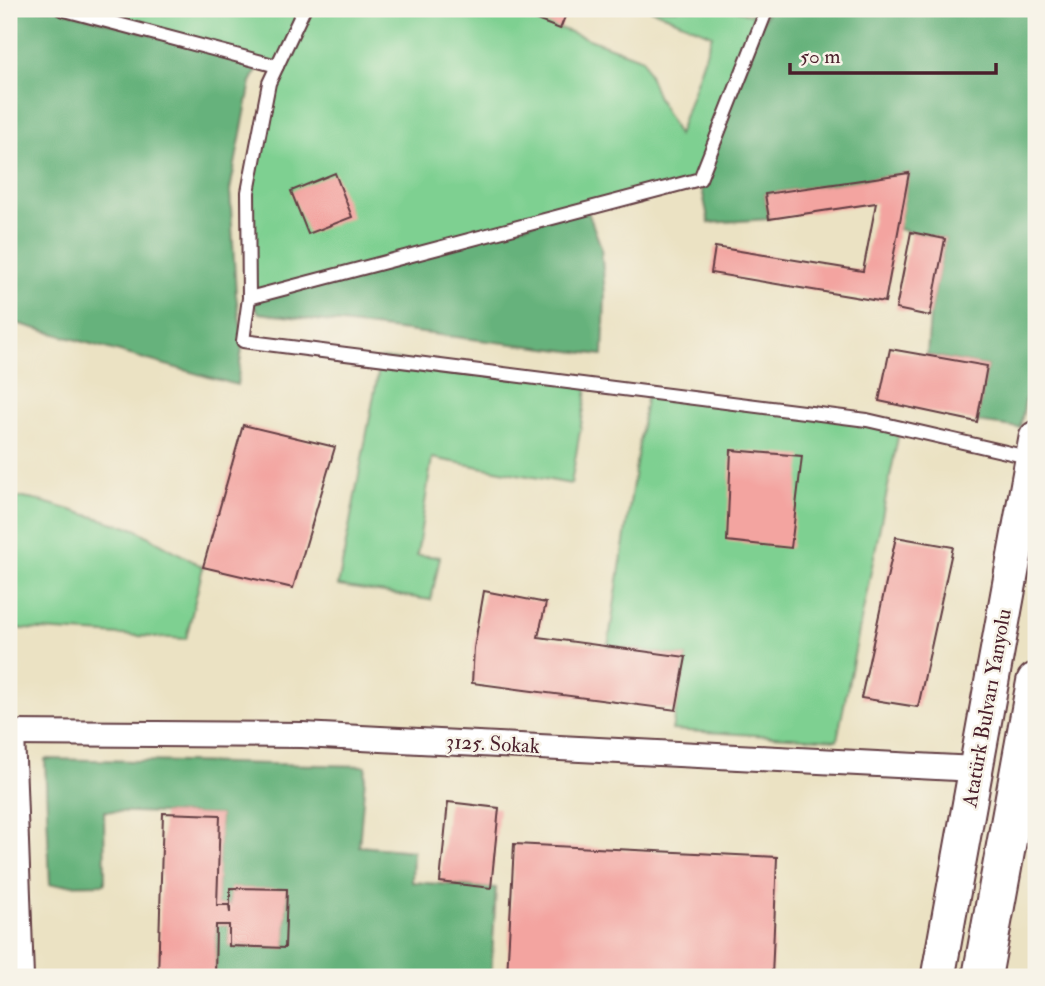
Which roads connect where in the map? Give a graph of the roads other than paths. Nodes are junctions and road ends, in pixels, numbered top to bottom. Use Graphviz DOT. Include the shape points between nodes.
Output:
graph roads {
  1 [pos="61,9"];
  2 [pos="304,9"];
  3 [pos="767,9"];
  4 [pos="277,66"];
  5 [pos="249,298"];
  6 [pos="1034,448"];
  7 [pos="1036,681"];
  8 [pos="10,733"];
  9 [pos="976,769"];
  10 [pos="21,977"];
  11 [pos="938,977"];
  12 [pos="982,977"];
  1 -- 4 [label="lane"];
  2 -- 4 [label="lane"];
  3 -- 5 [label="lane" via="700,179"];
  4 -- 5 [label="lane" via="269,83 248,192"];
  5 -- 6 [label="lane" via="243,341 867,420"];
  6 -- 9 [label="main road, Atatürk Bulvarı Yanyolu"];
  7 -- 12 [label="highway"];
  8 -- 9 [label="street, 3125. Sokak" via="302,735"];
  8 -- 10 [label="street"];
  9 -- 11 [label="main road, Atatürk Bulvarı Yanyolu"];
}
